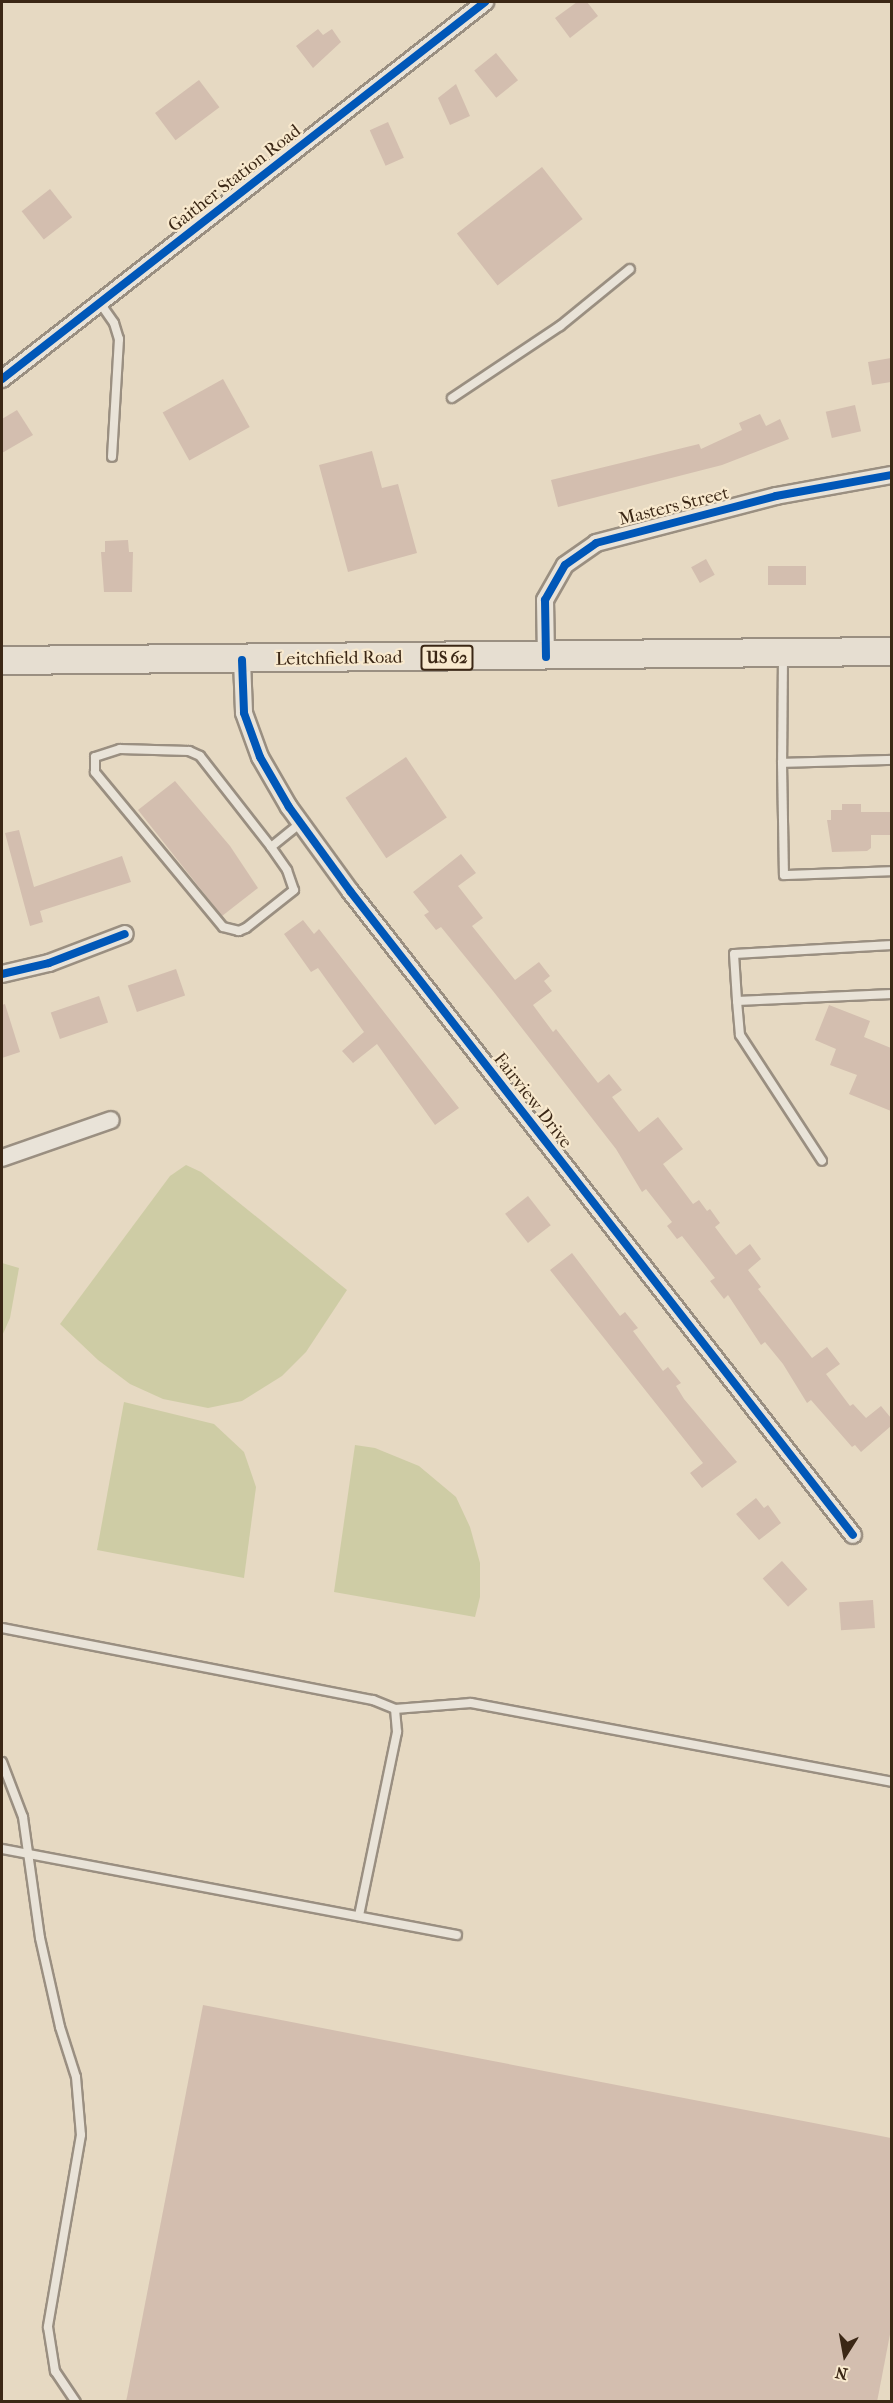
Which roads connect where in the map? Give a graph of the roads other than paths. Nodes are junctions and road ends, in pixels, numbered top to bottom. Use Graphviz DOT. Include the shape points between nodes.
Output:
graph roads {
  1 [pos="485,2"];
  2 [pos="630,269"];
  3 [pos="100,303"];
  4 [pos="2,379"];
  5 [pos="452,398"];
  6 [pos="112,457"];
  7 [pos="891,475"];
  8 [pos="891,651"];
  9 [pos="783,654"];
  10 [pos="546,657"];
  11 [pos="2,660"];
  12 [pos="242,660"];
  13 [pos="891,760"];
  14 [pos="782,763"];
  15 [pos="301,823"];
  16 [pos="271,847"];
  17 [pos="891,871"];
  18 [pos="125,934"];
  19 [pos="891,945"];
  20 [pos="2,974"];
  21 [pos="891,994"];
  22 [pos="737,1001"];
  23 [pos="111,1120"];
  24 [pos="2,1158"];
  25 [pos="822,1161"];
  26 [pos="852,1535"];
  27 [pos="2,1628"];
  28 [pos="395,1709"];
  29 [pos="2,1762"];
  30 [pos="891,1782"];
  31 [pos="2,1848"];
  32 [pos="29,1853"];
  33 [pos="359,1916"];
  34 [pos="457,1935"];
  35 [pos="76,2402"];
  1 -- 3 [label="street, Gaither Station Road"];
  2 -- 5 [label="lane" via="560,326"];
  3 -- 4 [label="street, Gaither Station Road"];
  3 -- 6 [label="lane" via="114,323 119,339"];
  7 -- 10 [label="street, Masters Street" via="776,496 596,543 566,565 545,600"];
  8 -- 9 [label="main road, Leitchfield Road / US 62"];
  9 -- 10 [label="main road, Leitchfield Road / US 62"];
  9 -- 14 [label="lane"];
  10 -- 12 [label="main road, Leitchfield Road / US 62"];
  11 -- 12 [label="main road, Leitchfield Road / US 62"];
  12 -- 15 [label="street, Fairview Drive" via="244,713 251,735 260,757"];
  13 -- 14 [label="lane"];
  14 -- 17 [label="lane" via="784,875"];
  15 -- 16 [label="lane"];
  15 -- 26 [label="street, Fairview Drive"];
  16 -- 16 [label="lane" via="200,756 189,751 120,749 95,757 95,772 223,927 239,931 246,928 294,890 287,870"];
  18 -- 20 [label="street" via="49,963"];
  19 -- 22 [label="lane" via="734,954"];
  21 -- 22 [label="lane"];
  22 -- 25 [label="lane" via="740,1035"];
  23 -- 24 [label="street"];
  27 -- 28 [label="lane" via="373,1700"];
  28 -- 30 [label="lane" via="471,1703"];
  28 -- 33 [label="lane" via="397,1732"];
  29 -- 32 [label="lane" via="22,1817"];
  31 -- 32 [label="lane"];
  32 -- 33 [label="lane"];
  32 -- 35 [label="lane" via="40,1938 76,2077 81,2135 48,2328 55,2371"];
  33 -- 34 [label="lane"];
}
